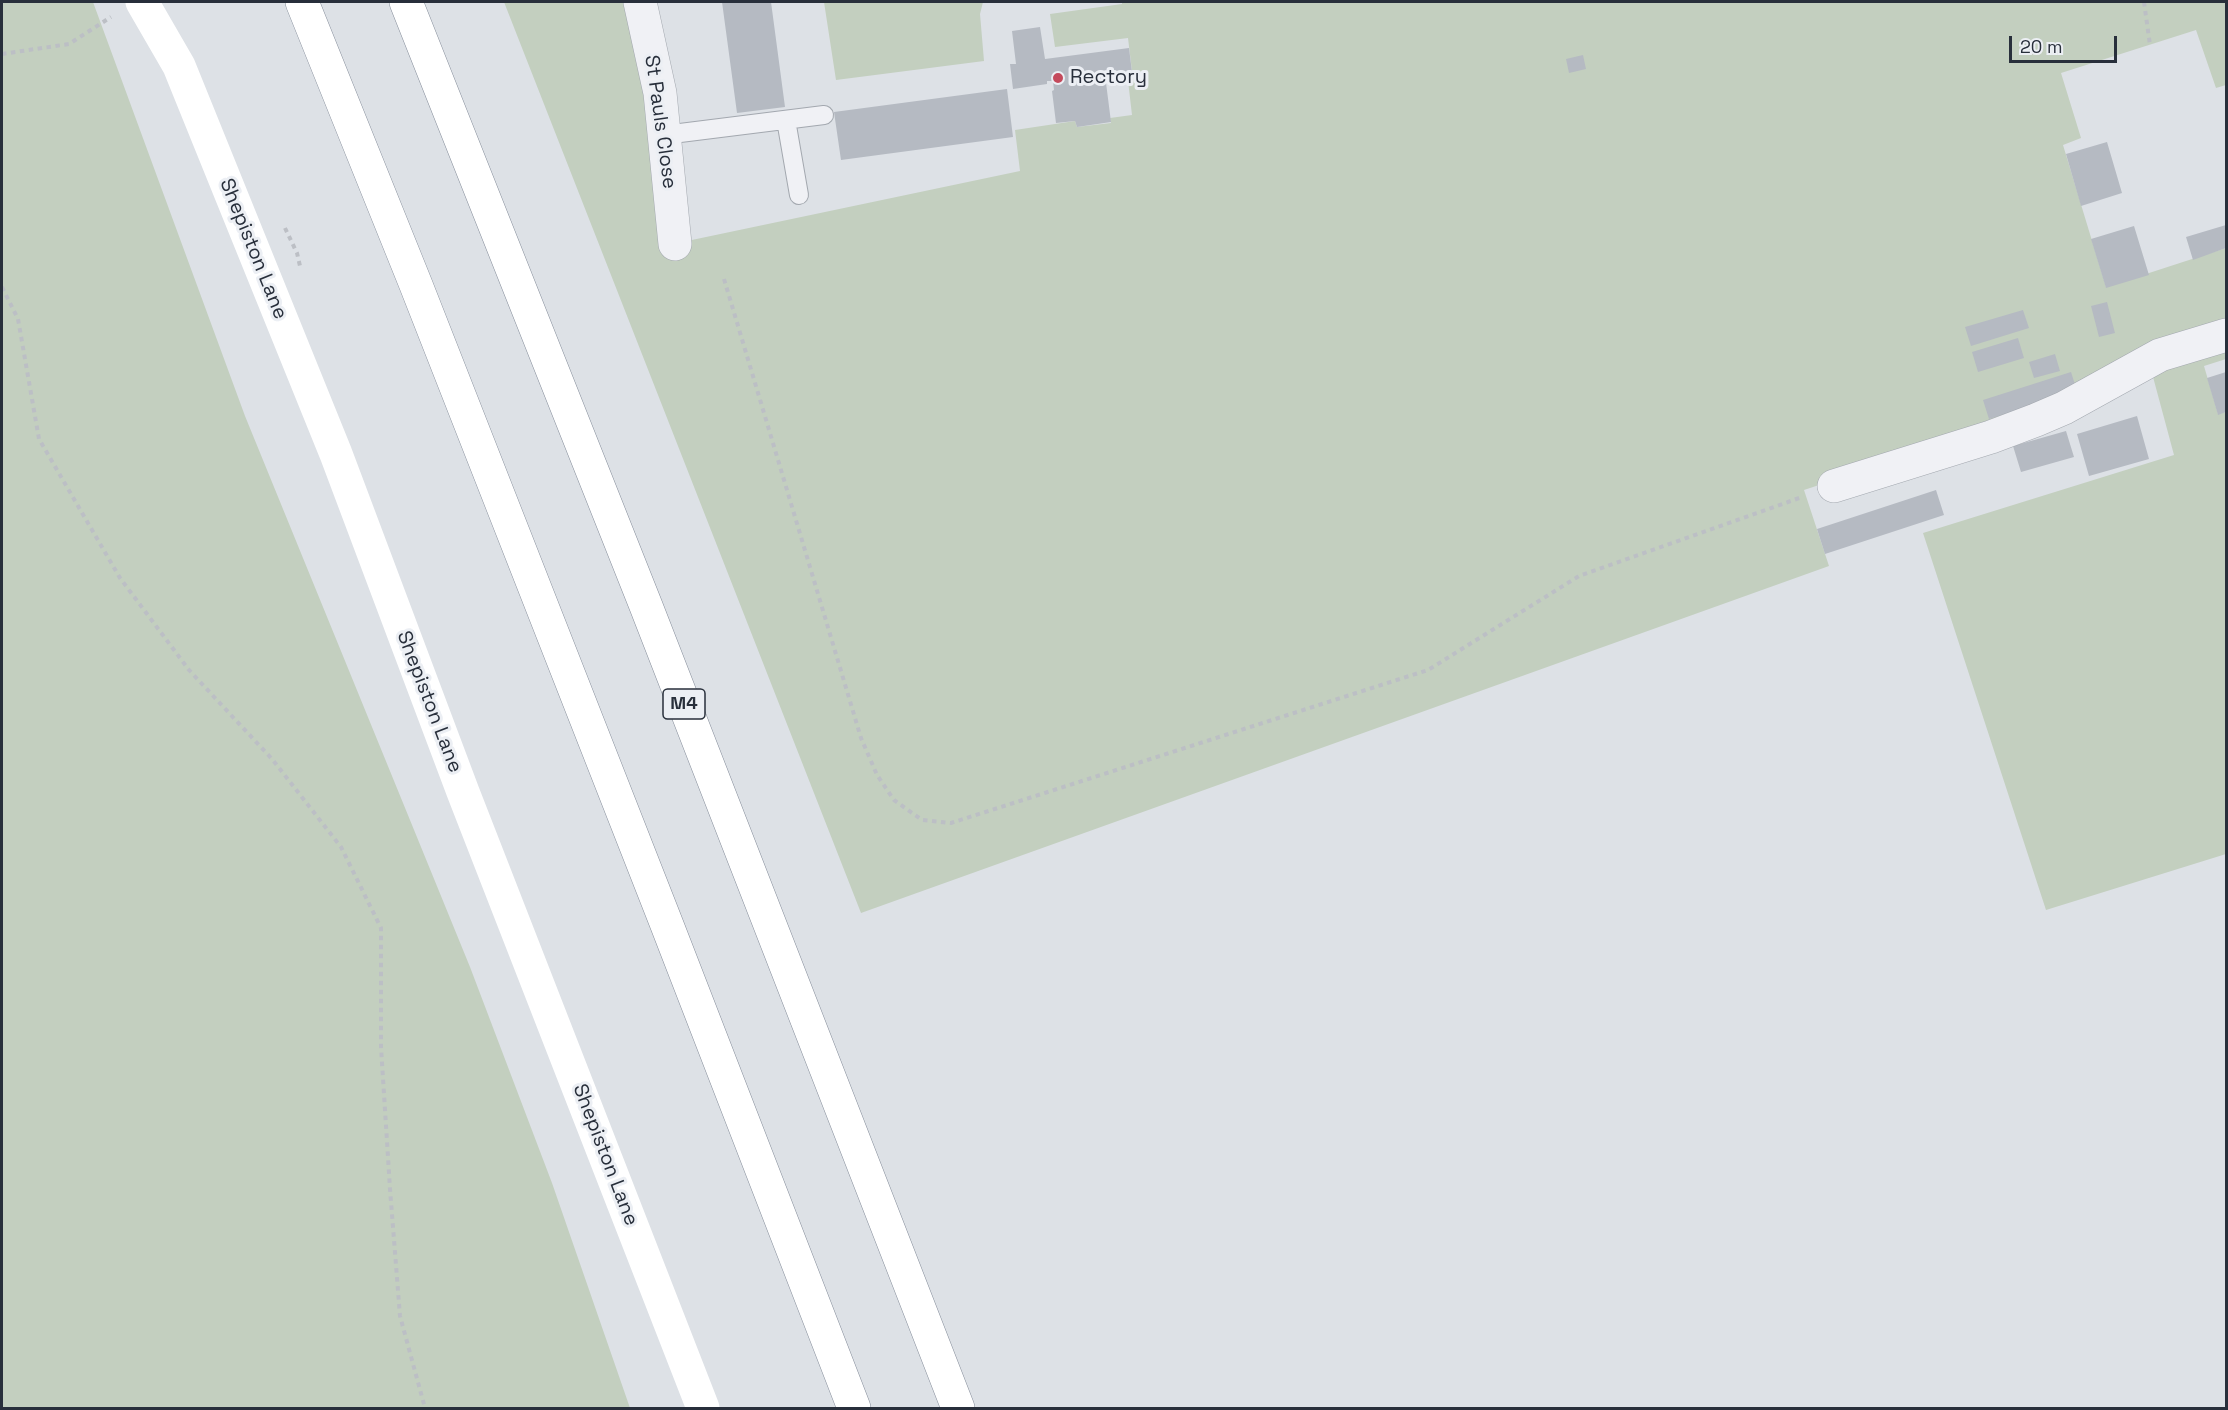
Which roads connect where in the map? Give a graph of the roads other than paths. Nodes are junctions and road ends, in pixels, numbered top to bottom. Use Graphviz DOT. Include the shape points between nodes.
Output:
graph roads {
  1 [pos="302,2"];
  2 [pos="406,2"];
  3 [pos="640,2"];
  4 [pos="129,8"];
  5 [pos="824,115"];
  6 [pos="786,120"];
  7 [pos="664,135"];
  8 [pos="799,195"];
  9 [pos="675,244"];
  10 [pos="2226,335"];
  11 [pos="1834,486"];
  12 [pos="703,1408"];
  13 [pos="854,1408"];
  14 [pos="958,1408"];
  1 -- 13 [label="main road" via="421,296"];
  2 -- 14 [label="main road, M4"];
  3 -- 7 [label="street, St Pauls Close" via="660,93"];
  4 -- 12 [label="main road, Shepiston Lane" via="180,66 336,454"];
  5 -- 6 [label="lane"];
  6 -- 7 [label="lane"];
  6 -- 8 [label="lane"];
  7 -- 9 [label="street, St Pauls Close"];
  10 -- 11 [label="street" via="2160,355 2036,420"];
}
